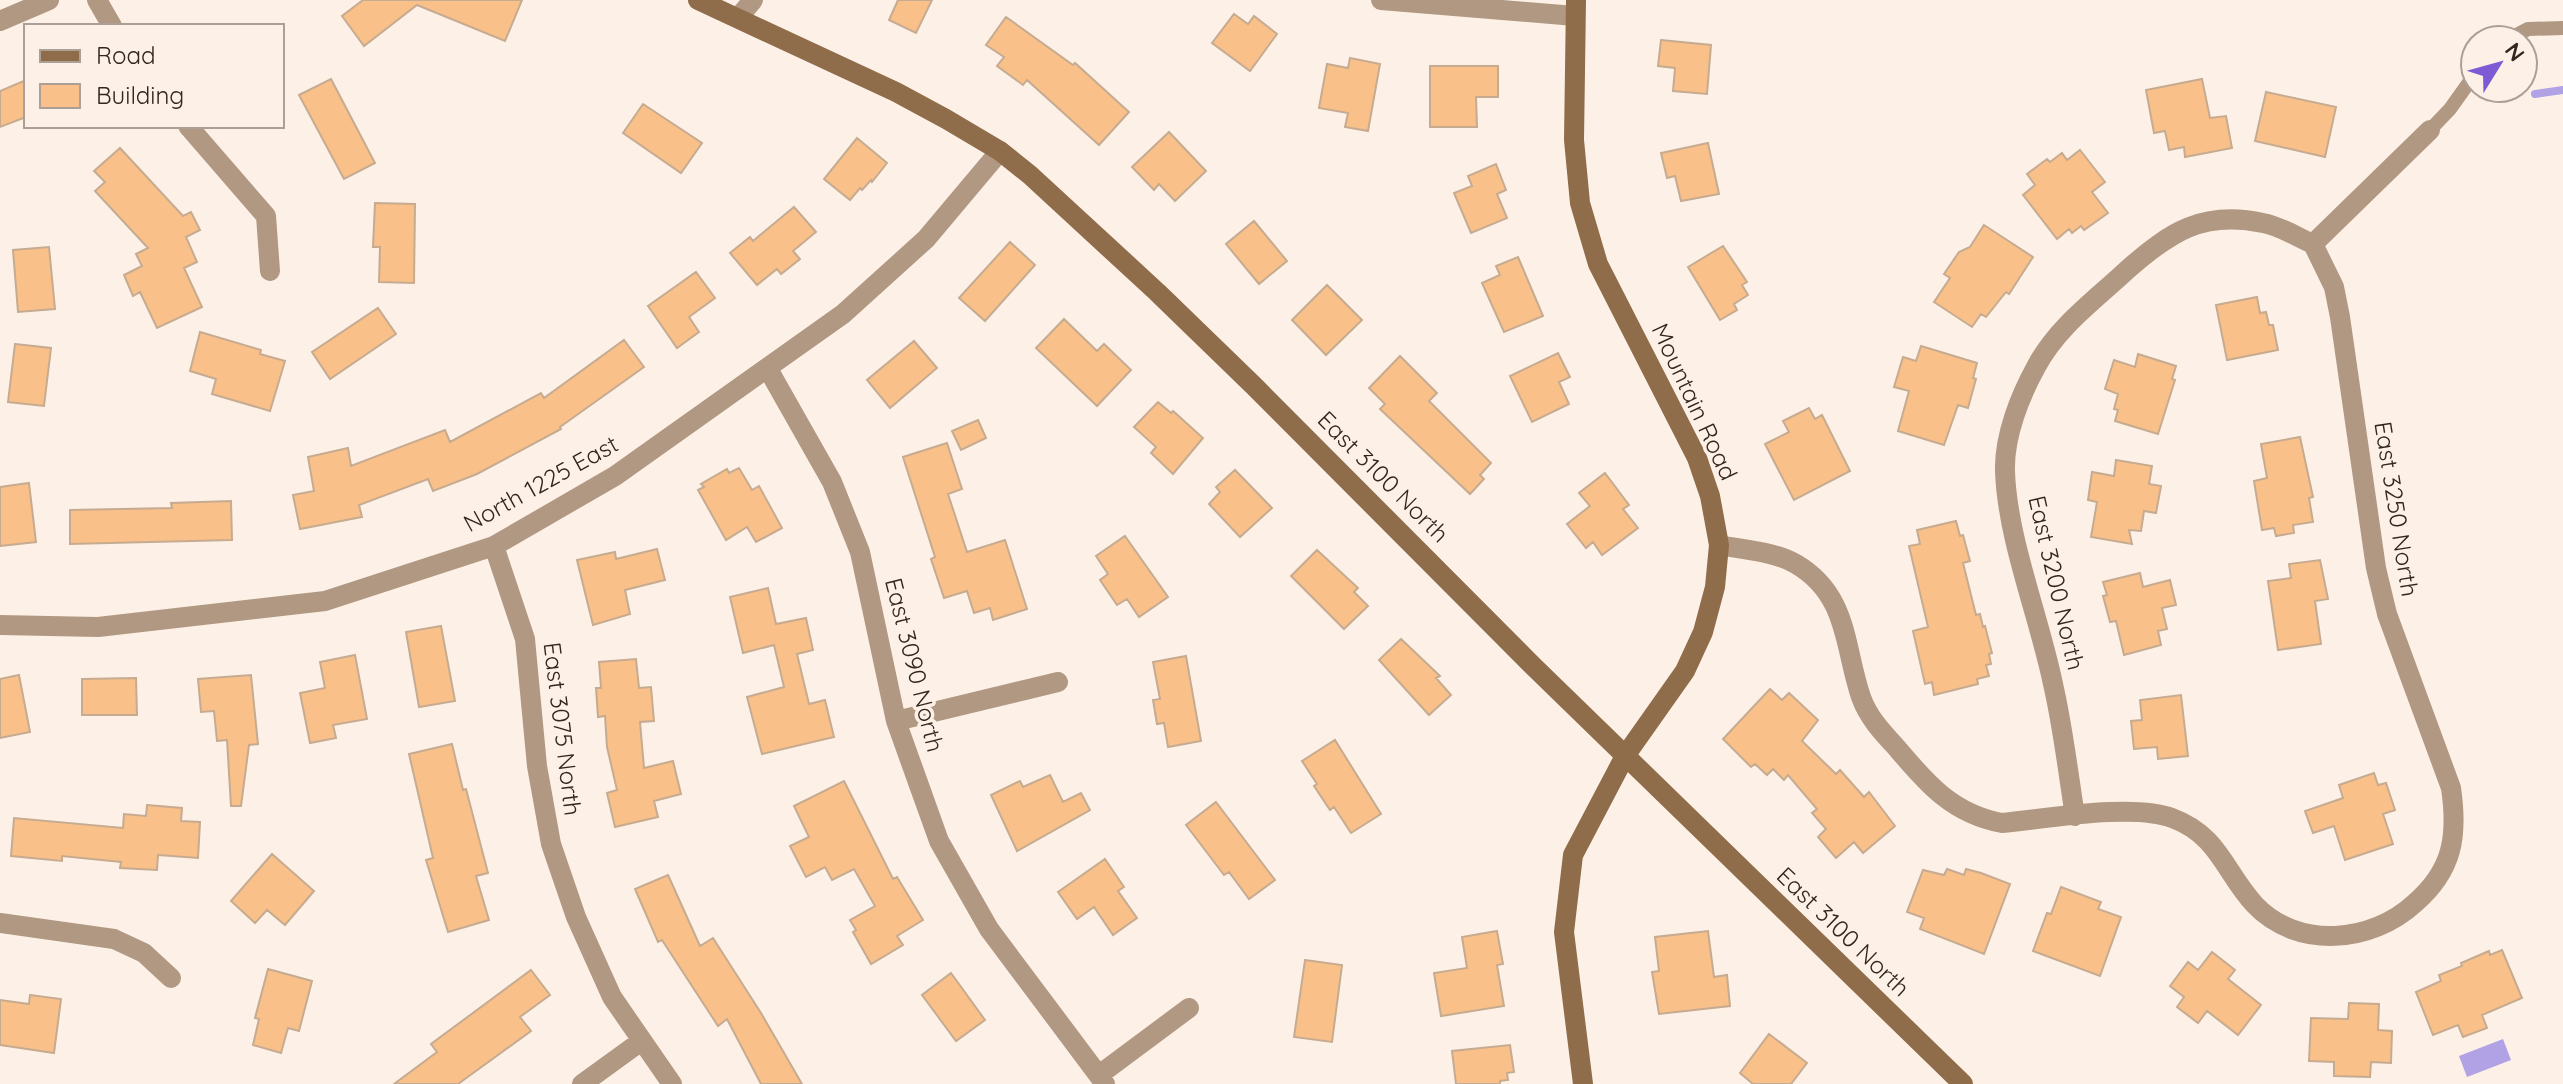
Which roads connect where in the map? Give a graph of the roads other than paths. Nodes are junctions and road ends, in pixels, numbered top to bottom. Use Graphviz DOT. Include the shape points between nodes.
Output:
graph roads {
  1 [pos="49,0"];
  2 [pos="97,0"];
  3 [pos="698,0"];
  4 [pos="753,0"];
  5 [pos="1381,0"];
  6 [pos="1576,8"];
  7 [pos="738,18"];
  8 [pos="0,21"];
  9 [pos="111,24"];
  10 [pos="2563,28"];
  11 [pos="2539,29"];
  12 [pos="2459,96"];
  13 [pos="190,128"];
  14 [pos="2430,130"];
  15 [pos="1000,151"];
  16 [pos="2313,244"];
  17 [pos="270,271"];
  18 [pos="768,369"];
  19 [pos="1719,545"];
  20 [pos="494,546"];
  21 [pos="0,625"];
  22 [pos="1058,682"];
  23 [pos="896,721"];
  24 [pos="1625,756"];
  25 [pos="2075,816"];
  26 [pos="0,923"];
  27 [pos="171,978"];
  28 [pos="1189,1008"];
  29 [pos="640,1042"];
  30 [pos="1102,1080"];
  31 [pos="582,1084"];
  32 [pos="672,1084"];
  33 [pos="1583,1084"];
  34 [pos="1963,1084"];
  1 -- 8 [label="street"];
  2 -- 9 [label="street"];
  3 -- 7 [label="main road, East 3100 North"];
  4 -- 7 [label="street"];
  5 -- 6 [label="street"];
  6 -- 19 [label="main road, Mountain Road" via="1574,140 1580,203 1598,264 1697,458"];
  7 -- 15 [label="main road, East 3100 North" via="896,92"];
  10 -- 11 [label="lane"];
  12 -- 14 [label="lane"];
  13 -- 17 [label="street" via="266,216"];
  14 -- 16 [label="street"];
  15 -- 18 [label="street, North 1225 East" via="926,239 843,314"];
  15 -- 24 [label="main road, East 3100 North" via="1157,292"];
  16 -- 25 [label="street, East 3200 North" via="2266,223 2214,220 2186,226 2157,243 2058,333 2036,365 2011,433 2005,468 2009,507 2054,684"];
  16 -- 25 [label="street, East 3250 North" via="2334,287 2387,614 2451,788 2455,813 2444,872 2403,915 2344,936 2308,936 2255,905 2200,832 2142,811"];
  18 -- 20 [label="street, North 1225 East" via="615,476"];
  18 -- 23 [label="street, East 3090 North" via="832,482 860,552"];
  19 -- 24 [label="main road, Mountain Road" via="1703,632 1685,671"];
  19 -- 25 [label="street" via="1796,564 1819,583 1847,632 1862,698 1875,723 1929,786 1980,819 2002,823"];
  20 -- 21 [label="street, North 1225 East" via="325,601 98,627"];
  20 -- 29 [label="street, East 3075 North" via="525,639 537,766 551,844 576,917 612,997"];
  22 -- 23 [label="street"];
  23 -- 30 [label="street, East 3090 North" via="939,841 989,929"];
  24 -- 33 [label="main road, Mountain Road" via="1573,855 1564,932"];
  24 -- 34 [label="main road, East 3100 North"];
  26 -- 27 [label="street" via="114,939 144,953"];
  28 -- 30 [label="street"];
  29 -- 31 [label="street"];
  29 -- 32 [label="street, East 3075 North"];
}
